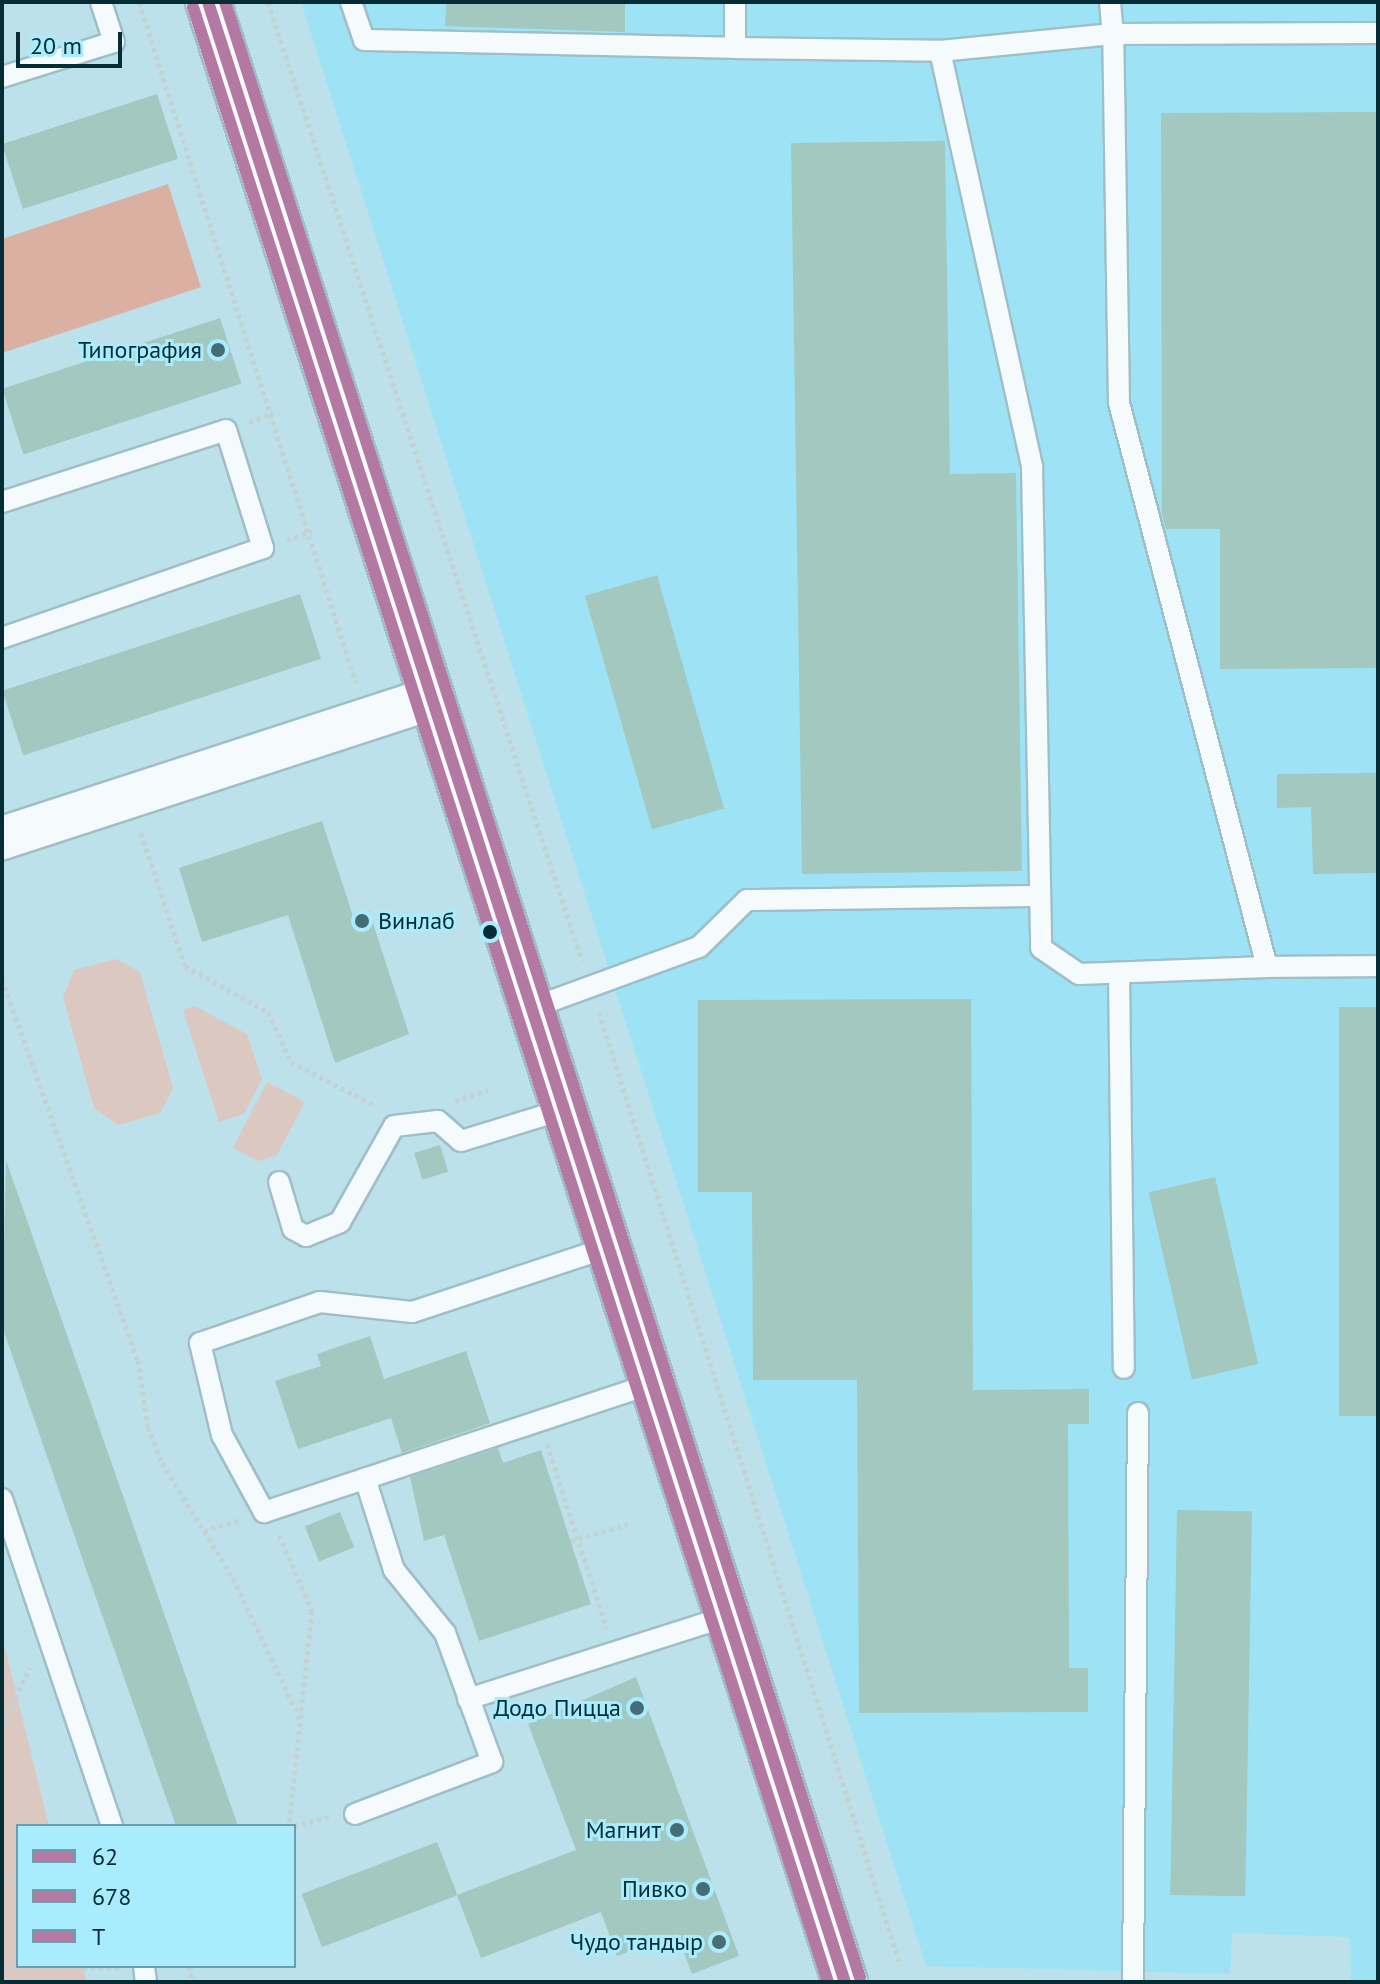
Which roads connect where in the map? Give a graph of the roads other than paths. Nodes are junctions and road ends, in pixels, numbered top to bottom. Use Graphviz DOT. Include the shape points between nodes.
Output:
graph roads {
  1 [pos="101,2"];
  2 [pos="208,2"];
  3 [pos="351,2"];
  4 [pos="735,2"];
  5 [pos="1110,2"];
  6 [pos="1378,33"];
  7 [pos="1113,34"];
  8 [pos="735,48"];
  9 [pos="940,51"];
  10 [pos="2,77"];
  11 [pos="2,502"];
  12 [pos="2,638"];
  13 [pos="432,698"];
  14 [pos="2,838"];
  15 [pos="1040,896"];
  16 [pos="1378,966"];
  17 [pos="1267,967"];
  18 [pos="1119,974"];
  19 [pos="532,1008"];
  20 [pos="565,1109"];
  21 [pos="279,1182"];
  22 [pos="609,1247"];
  23 [pos="1124,1368"];
  24 [pos="653,1383"];
  25 [pos="1138,1413"];
  26 [pos="365,1478"];
  27 [pos="2,1499"];
  28 [pos="728,1616"];
  29 [pos="468,1699"];
  30 [pos="355,1814"];
  31 [pos="111,1824"];
  32 [pos="845,1982"];
  33 [pos="1133,1982"];
  1 -- 10 [label="lane" via="114,42"];
  2 -- 13 [label="main road"];
  3 -- 8 [label="lane" via="364,40"];
  4 -- 8 [label="lane"];
  5 -- 7 [label="lane"];
  6 -- 7 [label="lane"];
  7 -- 9 [label="lane"];
  7 -- 17 [label="lane" via="1119,403"];
  8 -- 9 [label="lane"];
  9 -- 15 [label="lane" via="1032,467"];
  11 -- 12 [label="lane" via="226,430 263,548"];
  13 -- 14 [label="street"];
  13 -- 19 [label="main road"];
  15 -- 18 [label="lane" via="1041,948 1056,964 1079,974"];
  15 -- 19 [label="lane" via="747,900 699,947"];
  16 -- 17 [label="lane"];
  17 -- 18 [label="lane"];
  18 -- 23 [label="lane"];
  19 -- 20 [label="main road"];
  20 -- 21 [label="lane" via="461,1141 438,1121 394,1126 340,1222 306,1236 293,1229"];
  20 -- 22 [label="main road"];
  22 -- 24 [label="main road"];
  22 -- 26 [label="lane" via="412,1312 320,1302 200,1343 222,1435 264,1512"];
  24 -- 26 [label="lane"];
  24 -- 28 [label="main road"];
  25 -- 33 [label="lane"];
  26 -- 29 [label="lane" via="394,1570 445,1633"];
  27 -- 31 [label="lane"];
  28 -- 29 [label="lane"];
  28 -- 32 [label="main road"];
  29 -- 30 [label="lane" via="492,1762"];
}
